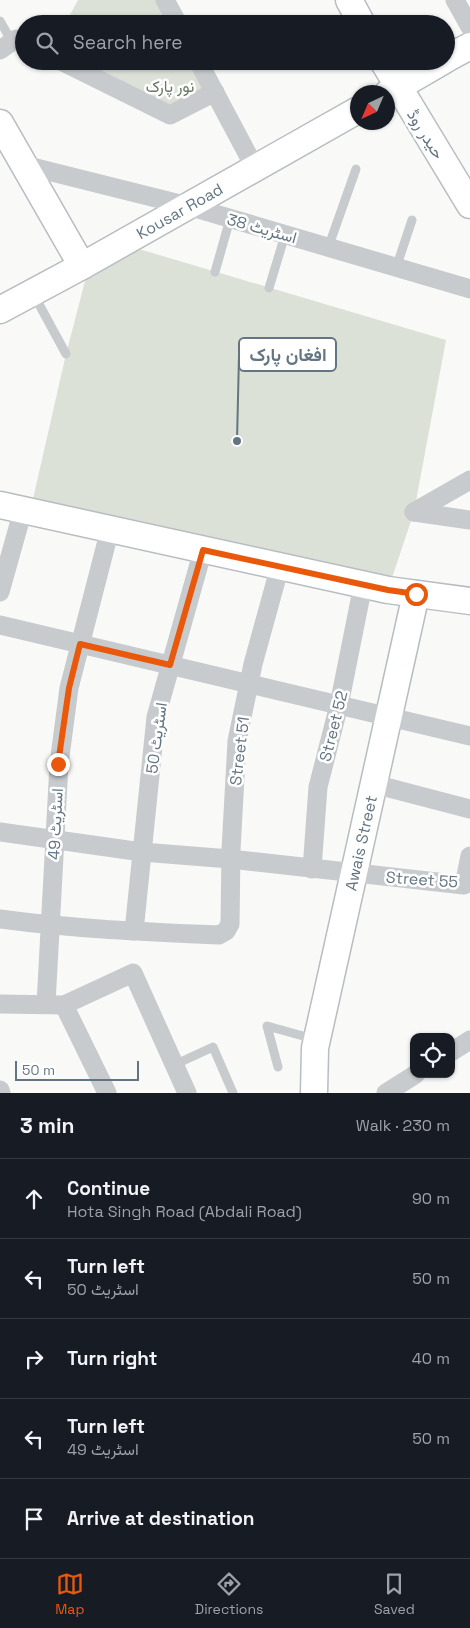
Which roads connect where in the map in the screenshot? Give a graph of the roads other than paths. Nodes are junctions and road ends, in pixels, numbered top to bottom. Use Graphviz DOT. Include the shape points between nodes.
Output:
graph roads {
  1 [pos="165,0"];
  2 [pos="349,0"];
  3 [pos="455,0"];
  4 [pos="173,15"];
  5 [pos="357,15"];
  6 [pos="0,21"];
  7 [pos="470,27"];
  8 [pos="12,45"];
  9 [pos="470,46"];
  10 [pos="455,54"];
  11 [pos="79,70"];
  12 [pos="203,70"];
  13 [pos="386,70"];
  14 [pos="427,70"];
  15 [pos="390,85"];
  16 [pos="395,88"];
  17 [pos="214,92"];
  18 [pos="395,94"];
  19 [pos="350,115"];
  20 [pos="0,123"];
  21 [pos="24,165"];
  22 [pos="255,168"];
  23 [pos="356,169"];
  24 [pos="470,205"];
  25 [pos="188,206"];
  26 [pos="230,219"];
  27 [pos="412,220"];
  28 [pos="285,235"];
  29 [pos="328,248"];
  30 [pos="82,266"];
  31 [pos="396,268"];
  32 [pos="215,272"];
  33 [pos="269,288"];
  34 [pos="470,289"];
  35 [pos="32,293"];
  36 [pos="0,310"];
  37 [pos="66,354"];
  38 [pos="470,480"];
  39 [pos="11,508"];
  40 [pos="470,520"];
  41 [pos="110,529"];
  42 [pos="203,550"];
  43 [pos="280,566"];
  44 [pos="363,585"];
  45 [pos="0,592"];
  46 [pos="416,594"];
  47 [pos="470,601"];
  48 [pos="0,625"];
  49 [pos="80,644"];
  50 [pos="170,665"];
  51 [pos="250,684"];
  52 [pos="339,705"];
  53 [pos="389,716"];
  54 [pos="470,736"];
  55 [pos="374,784"];
  56 [pos="470,809"];
  57 [pos="0,832"];
  58 [pos="54,840"];
  59 [pos="142,852"];
  60 [pos="470,856"];
  61 [pos="230,859"];
  62 [pos="312,869"];
  63 [pos="354,874"];
  64 [pos="467,886"];
  65 [pos="0,919"];
  66 [pos="50,926"];
  67 [pos="134,931"];
  68 [pos="0,1004"];
  69 [pos="46,1004"];
  70 [pos="64,1005"];
  71 [pos="316,1040"];
  72 [pos="470,1040"];
  73 [pos="455,1049"];
  74 [pos="174,1064"];
  75 [pos="278,1067"];
  76 [pos="413,1082"];
  77 [pos="107,1093"];
  78 [pos="187,1093"];
  79 [pos="233,1093"];
  80 [pos="314,1093"];
  81 [pos="386,1093"];
  1 -- 4 [label="street"];
  2 -- 5 [label="street"];
  3 -- 7 [label="street"];
  6 -- 8 [label="lane"];
  9 -- 10 [label="street"];
  11 -- 17 [label="street" via="170,115"];
  12 -- 17 [label="street"];
  13 -- 15 [label="street, حیدر روڈ"];
  14 -- 16 [label="street"];
  17 -- 22 [label="street"];
  18 -- 24 [label="street, حیدر روڈ"];
  19 -- 22 [label="street, Kousar Road"];
  20 -- 21 [label="street"];
  21 -- 25 [label="street, اسٹریٹ 38"];
  21 -- 30 [label="street"];
  22 -- 25 [label="street, Kousar Road"];
  23 -- 29 [label="lane"];
  25 -- 26 [label="street, اسٹریٹ 38"];
  25 -- 30 [label="street, Kousar Road"];
  26 -- 28 [label="street, اسٹریٹ 38"];
  26 -- 32 [label="lane"];
  27 -- 31 [label="lane"];
  28 -- 29 [label="street, اسٹریٹ 38"];
  28 -- 33 [label="lane"];
  29 -- 31 [label="street, اسٹریٹ 38"];
  30 -- 35 [label="street, Kousar Road"];
  31 -- 34 [label="street, اسٹریٹ 38"];
  35 -- 36 [label="street, Kousar Road"];
  35 -- 37 [label="lane"];
  38 -- 40 [label="street" via="414,512"];
  39 -- 41 [label="street"];
  39 -- 45 [label="street"];
  41 -- 42 [label="street"];
  41 -- 49 [label="street, اسٹریٹ 49"];
  42 -- 43 [label="street"];
  42 -- 50 [label="street, اسٹریٹ 50"];
  43 -- 44 [label="street"];
  43 -- 51 [label="street, Street 51"];
  44 -- 46 [label="street"];
  44 -- 52 [label="street, Street 52"];
  46 -- 47 [label="street"];
  46 -- 53 [label="street, Awais Street"];
  48 -- 49 [label="street"];
  49 -- 50 [label="street"];
  49 -- 58 [label="street, اسٹریٹ 49" via="67,698 58,764"];
  50 -- 51 [label="street"];
  50 -- 59 [label="street, اسٹریٹ 50" via="156,717"];
  51 -- 52 [label="street"];
  51 -- 61 [label="street, Street 51" via="237,741"];
  52 -- 53 [label="street"];
  52 -- 62 [label="street, Street 52" via="318,787"];
  53 -- 54 [label="street"];
  53 -- 55 [label="street, Awais Street"];
  55 -- 56 [label="street"];
  55 -- 63 [label="street, Awais Street"];
  57 -- 58 [label="street, Street 55"];
  58 -- 59 [label="street, Street 55"];
  58 -- 66 [label="street, اسٹریٹ 49"];
  59 -- 61 [label="street, Street 55"];
  59 -- 67 [label="street, اسٹریٹ 50"];
  60 -- 64 [label="street, Street 55"];
  61 -- 62 [label="street, Street 55"];
  61 -- 67 [label="street, Street 51" via="230,924 226,930 219,935"];
  62 -- 63 [label="street, Street 55"];
  63 -- 64 [label="street, Street 55"];
  63 -- 71 [label="street, Awais Street"];
  65 -- 66 [label="street"];
  66 -- 67 [label="street"];
  66 -- 69 [label="street, اسٹریٹ 49"];
  68 -- 69 [label="street"];
  69 -- 70 [label="street"];
  70 -- 74 [label="street" via="133,973"];
  70 -- 77 [label="street"];
  71 -- 75 [label="lane" via="267,1026"];
  71 -- 80 [label="street, Awais Street"];
  72 -- 73 [label="street"];
  74 -- 78 [label="street"];
  74 -- 79 [label="lane" via="213,1047"];
  76 -- 81 [label="street"];
}
